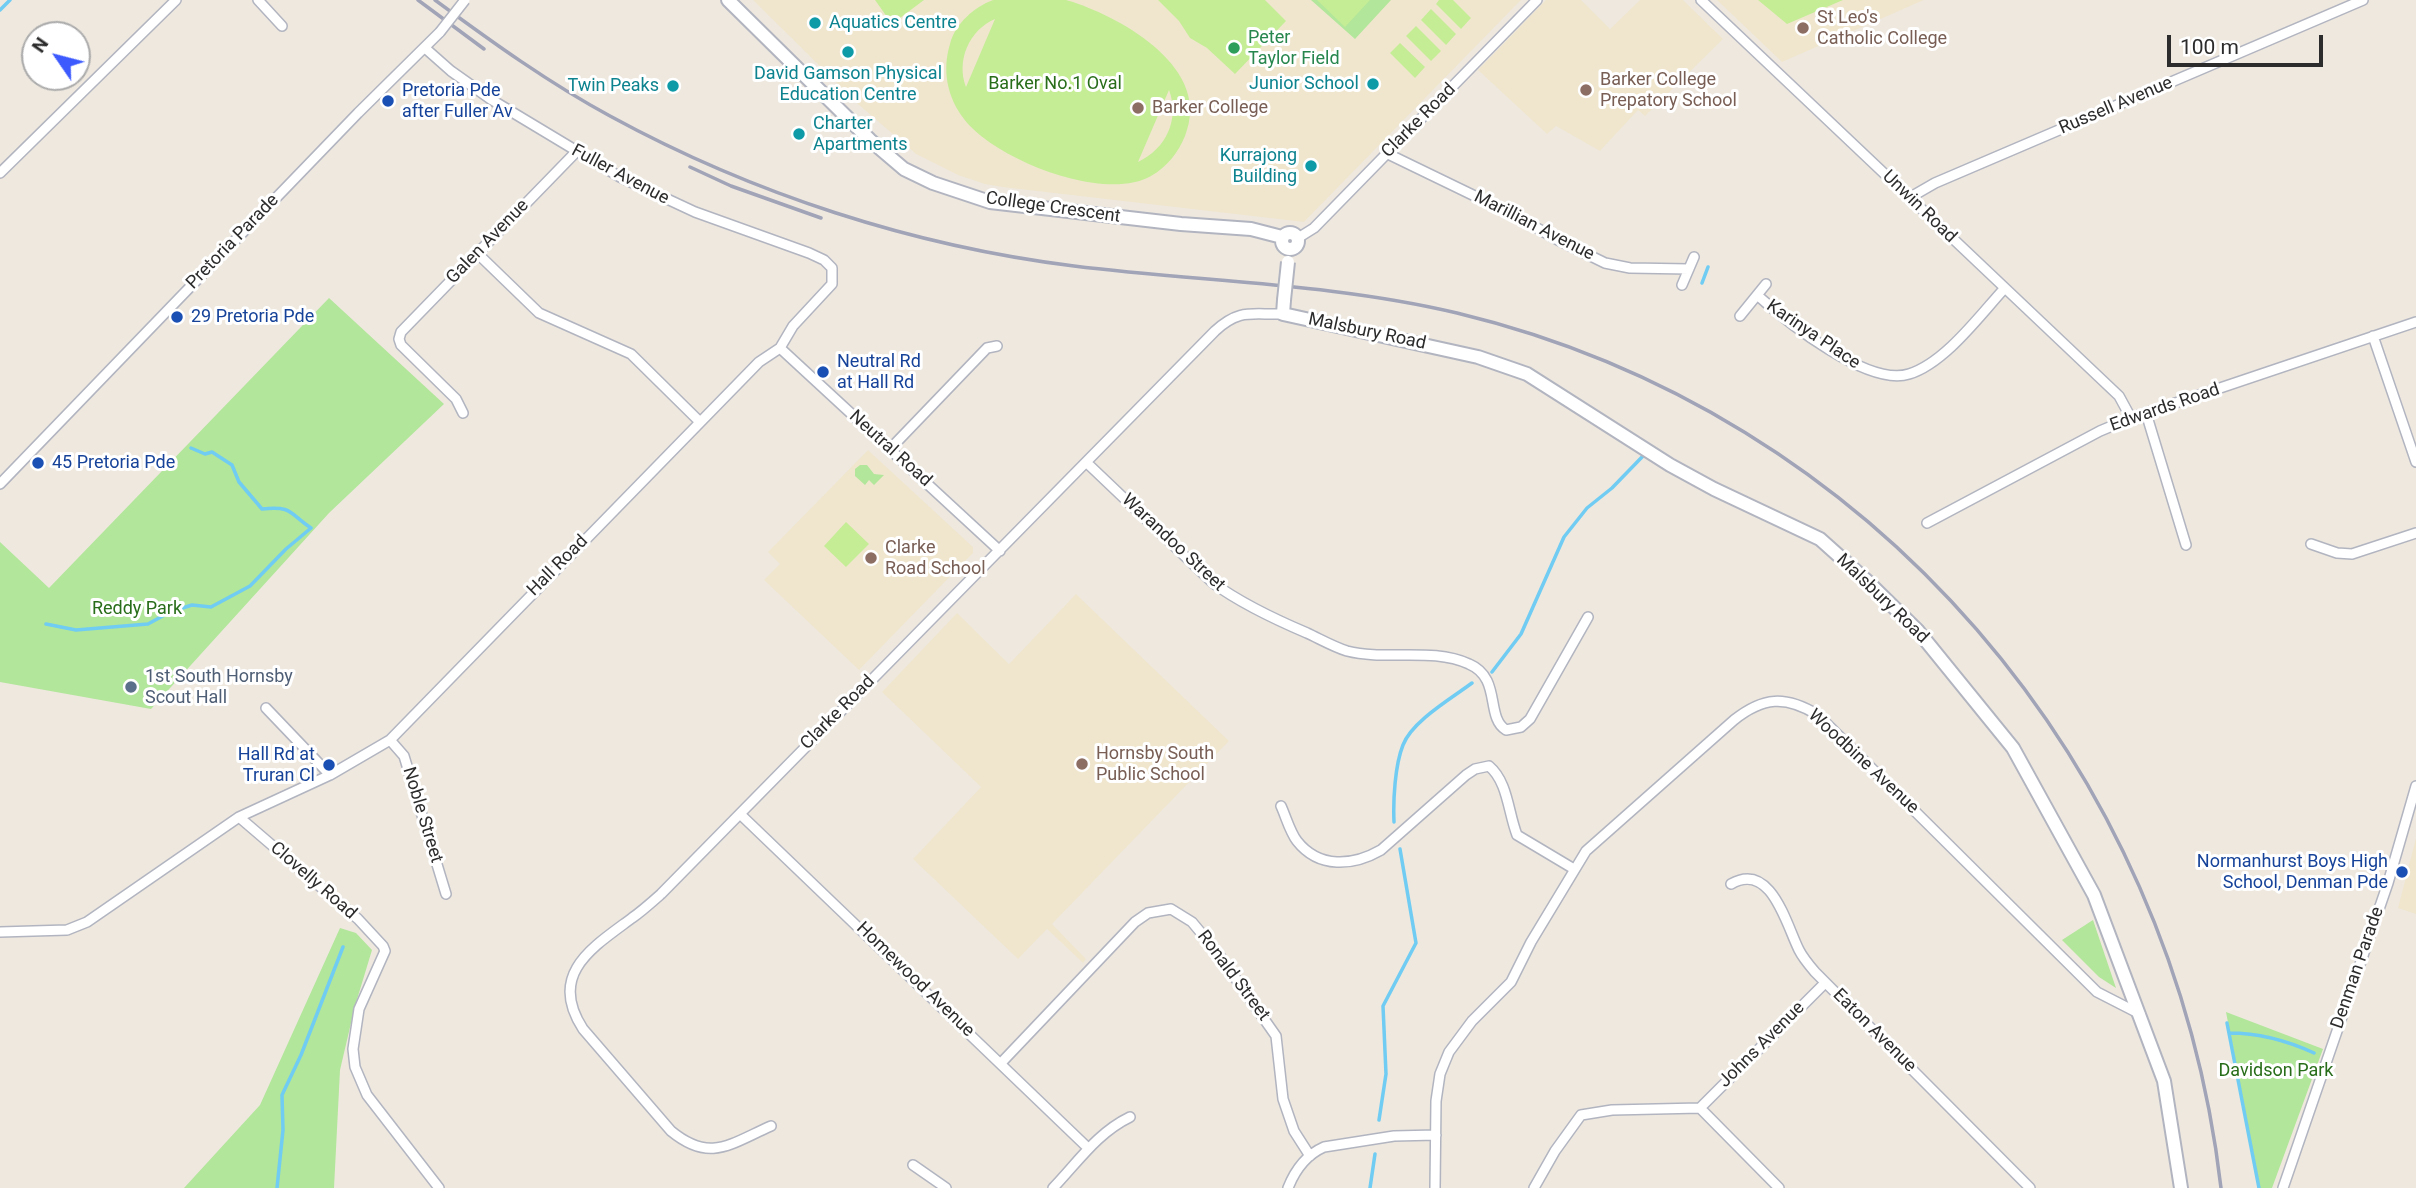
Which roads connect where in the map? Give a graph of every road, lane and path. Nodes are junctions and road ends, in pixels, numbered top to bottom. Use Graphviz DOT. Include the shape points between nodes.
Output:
graph roads {
  1 [pos="176,0"];
  2 [pos="258,0"];
  3 [pos="465,0"];
  4 [pos="729,0"];
  5 [pos="1537,0"];
  6 [pos="1701,0"];
  7 [pos="2363,0"];
  8 [pos="282,26"];
  9 [pos="425,48"];
  10 [pos="576,152"];
  11 [pos="1386,153"];
  12 [pos="0,173"];
  13 [pos="1909,198"];
  14 [pos="1282,237"];
  15 [pos="1298,238"];
  16 [pos="477,253"];
  17 [pos="1289,256"];
  18 [pos="1694,257"];
  19 [pos="832,268"];
  20 [pos="1689,269"];
  21 [pos="1682,285"];
  22 [pos="1766,285"];
  23 [pos="2004,289"];
  24 [pos="1757,296"];
  25 [pos="1283,314"];
  26 [pos="1740,316"];
  27 [pos="2416,321"];
  28 [pos="2373,336"];
  29 [pos="997,346"];
  30 [pos="780,348"];
  31 [pos="2146,413"];
  32 [pos="463,414"];
  33 [pos="2131,418"];
  34 [pos="700,422"];
  35 [pos="890,449"];
  36 [pos="2416,462"];
  37 [pos="1087,463"];
  38 [pos="0,484"];
  39 [pos="1927,523"];
  40 [pos="2416,533"];
  41 [pos="2311,544"];
  42 [pos="2186,545"];
  43 [pos="1000,551"];
  44 [pos="1588,617"];
  45 [pos="266,708"];
  46 [pos="390,740"];
  47 [pos="330,775"];
  48 [pos="2416,786"];
  49 [pos="1281,806"];
  50 [pos="740,814"];
  51 [pos="239,817"];
  52 [pos="1574,869"];
  53 [pos="1731,884"];
  54 [pos="446,894"];
  55 [pos="0,932"];
  56 [pos="1825,983"];
  57 [pos="2141,1014"];
  58 [pos="1001,1063"];
  59 [pos="1700,1108"];
  60 [pos="1130,1117"];
  61 [pos="771,1126"];
  62 [pos="1436,1135"];
  63 [pos="1088,1148"];
  64 [pos="1310,1156"];
  65 [pos="913,1166"];
  66 [pos="439,1188"];
  67 [pos="946,1188"];
  68 [pos="1053,1188"];
  69 [pos="1287,1188"];
  70 [pos="1435,1188"];
  71 [pos="1534,1188"];
  72 [pos="1779,1188"];
  73 [pos="2030,1188"];
  74 [pos="2181,1188"];
  75 [pos="2283,1188"];
  1 -- 12 [label="street"];
  2 -- 8 [label="street"];
  3 -- 9 [label="street, Pretoria Parade, bridge"];
  4 -- 14 [label="street, College Crescent" via="870,139 904,169 933,183 990,202 1251,229"];
  5 -- 11 [label="street, Clarke Road"];
  6 -- 13 [label="street, Unwin Road"];
  7 -- 13 [label="street, Russell Avenue"];
  9 -- 10 [label="street, Fuller Avenue" via="481,93"];
  9 -- 38 [label="street, Pretoria Parade"];
  10 -- 16 [label="street, Galen Avenue"];
  10 -- 19 [label="street, Fuller Avenue" via="654,194 809,253"];
  11 -- 15 [label="street, Clarke Road" via="1314,228"];
  11 -- 20 [label="street, Marillian Avenue" via="1605,262 1630,268"];
  13 -- 23 [label="street, Unwin Road"];
  14 -- 15 [label="street, College Crescent" via="1289,232"];
  14 -- 17 [label="street"];
  15 -- 17 [label="street"];
  16 -- 32 [label="street, Galen Avenue" via="399,339 456,399"];
  16 -- 34 [label="street" via="540,313 631,354"];
  17 -- 25 [label="street, bridge"];
  18 -- 20 [label="street"];
  19 -- 30 [label="street, Hall Road" via="832,284 793,326"];
  20 -- 21 [label="street"];
  22 -- 24 [label="street, Karinya Place"];
  23 -- 24 [label="street, Karinya Place" via="1937,357 1909,374 1887,376 1865,370 1787,322"];
  23 -- 33 [label="street, Unwin Road" via="2119,396"];
  24 -- 26 [label="street, Karinya Place"];
  25 -- 37 [label="street, Clarke Road" via="1240,314 1226,321"];
  25 -- 57 [label="street, Malsbury Road" via="1466,354 1527,374 1670,465 1820,539 1918,631 2012,748 2094,895"];
  27 -- 28 [label="street, Edwards Road"];
  28 -- 31 [label="street, Edwards Road"];
  28 -- 36 [label="street"];
  29 -- 35 [label="street" via="986,348"];
  30 -- 34 [label="street, Hall Road" via="759,362"];
  30 -- 35 [label="street, Neutral Road"];
  31 -- 33 [label="street, Edwards Road"];
  31 -- 42 [label="street"];
  33 -- 39 [label="street, Edwards Road"];
  34 -- 46 [label="street, Hall Road"];
  35 -- 43 [label="street, Neutral Road"];
  37 -- 43 [label="street, Clarke Road"];
  37 -- 44 [label="street, Warandoo Street" via="1236,600 1346,650 1452,659 1478,668 1494,697 1495,716 1506,730 1530,719"];
  40 -- 41 [label="street" via="2351,554"];
  43 -- 50 [label="street, Clarke Road"];
  45 -- 47 [label="street"];
  46 -- 47 [label="street, Hall Road"];
  46 -- 54 [label="street, Noble Street" via="404,756"];
  47 -- 51 [label="street, Hall Road"];
  48 -- 75 [label="street, Denman Parade" via="2388,883"];
  49 -- 52 [label="street" via="1296,841 1312,855 1333,863 1352,863 1381,850 1466,775 1489,766 1501,782 1517,835"];
  50 -- 58 [label="street, Homewood Avenue"];
  50 -- 61 [label="street, Clarke Road" via="662,894 585,954 576,969 570,997 583,1029 682,1140 706,1150"];
  51 -- 55 [label="street" via="87,922 66,930"];
  51 -- 66 [label="street, Clovelly Road" via="383,946 385,951 359,1009 355,1067 367,1095"];
  52 -- 57 [label="street, Woodbine Avenue" via="1586,851 1752,706 1766,702 1801,705 1826,723 2097,992"];
  52 -- 62 [label="street, Woodbine Avenue" via="1511,982 1449,1052 1440,1073"];
  53 -- 56 [label="street, Eaton Avenue" via="1755,880 1775,898 1800,952"];
  56 -- 59 [label="street, Johns Avenue"];
  56 -- 73 [label="street, Eaton Avenue"];
  57 -- 74 [label="street, Malsbury Road" via="2164,1081"];
  58 -- 63 [label="street, Homewood Avenue"];
  58 -- 64 [label="street, Ronald Street" via="1135,922 1148,913 1171,909 1192,922 1276,1036 1283,1099 1294,1131"];
  59 -- 71 [label="street" via="1581,1115"];
  59 -- 72 [label="street"];
  60 -- 63 [label="street"];
  62 -- 64 [label="street" via="1348,1142 1324,1147"];
  62 -- 70 [label="street, Woodbine Avenue"];
  63 -- 68 [label="street"];
  64 -- 69 [label="street"];
  65 -- 67 [label="street"];
}
